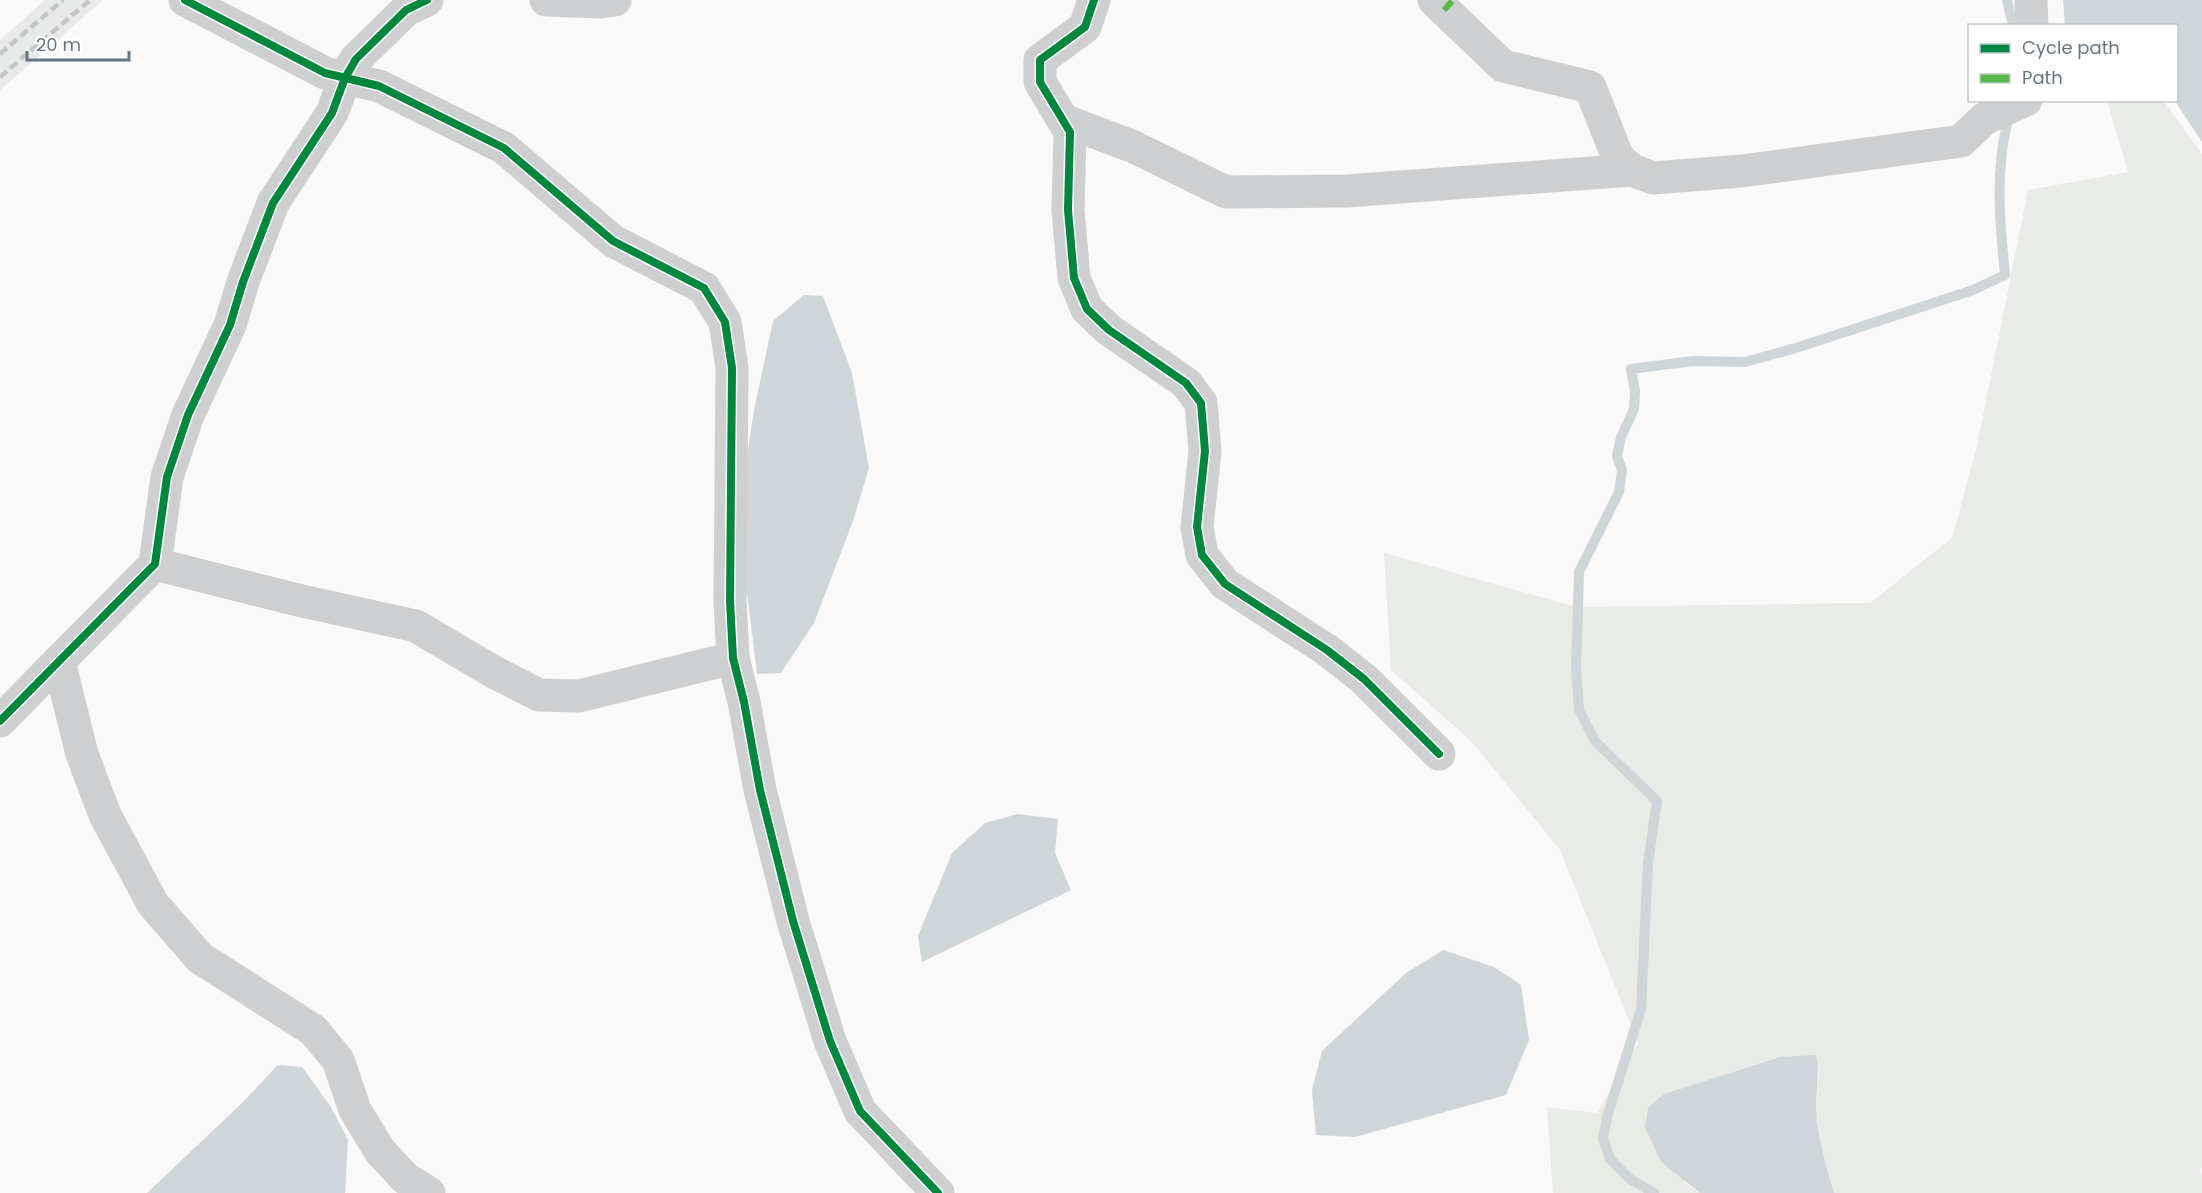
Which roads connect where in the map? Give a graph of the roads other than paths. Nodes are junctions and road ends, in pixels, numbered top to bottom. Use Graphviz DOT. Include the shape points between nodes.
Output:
graph roads {
  1 [pos="185,0"];
  2 [pos="427,0"];
  3 [pos="546,0"];
  4 [pos="615,0"];
  5 [pos="1094,0"];
  6 [pos="1434,0"];
  7 [pos="2031,0"];
  8 [pos="2032,24"];
  9 [pos="345,78"];
  10 [pos="2022,102"];
  11 [pos="1063,120"];
  12 [pos="1632,170"];
  13 [pos="155,564"];
  14 [pos="733,658"];
  15 [pos="59,661"];
  16 [pos="0,721"];
  17 [pos="1439,754"];
  18 [pos="429,1193"];
  19 [pos="938,1193"];
  1 -- 9 [label="street" via="325,73"];
  2 -- 9 [label="street" via="406,10 356,59"];
  3 -- 4 [label="street"];
  5 -- 11 [label="street" via="1085,27 1040,60 1040,82"];
  6 -- 12 [label="street" via="1503,66 1590,87 1618,158"];
  7 -- 8 [label="street"];
  9 -- 13 [label="street" via="332,113 273,203 230,325 188,415 166,477"];
  9 -- 14 [label="street" via="379,86 504,148 613,241 704,288 725,322 732,368 729,601"];
  10 -- 12 [label="street" via="1984,119 1961,141 1742,171 1653,178"];
  11 -- 12 [label="street" via="1134,147 1226,192 1346,191"];
  11 -- 17 [label="street" via="1070,132 1068,210 1074,278 1088,309 1109,330 1186,384 1201,403 1205,451 1197,527 1202,555 1225,584 1328,650 1364,679"];
  13 -- 14 [label="street" via="416,626 539,695 579,696"];
  13 -- 15 [label="street"];
  14 -- 19 [label="street" via="760,790 793,921 830,1041 860,1111"];
  15 -- 16 [label="street"];
  15 -- 18 [label="street" via="82,754 105,815 153,904 200,958 313,1030 338,1060 355,1110 380,1151 405,1178"];
}
